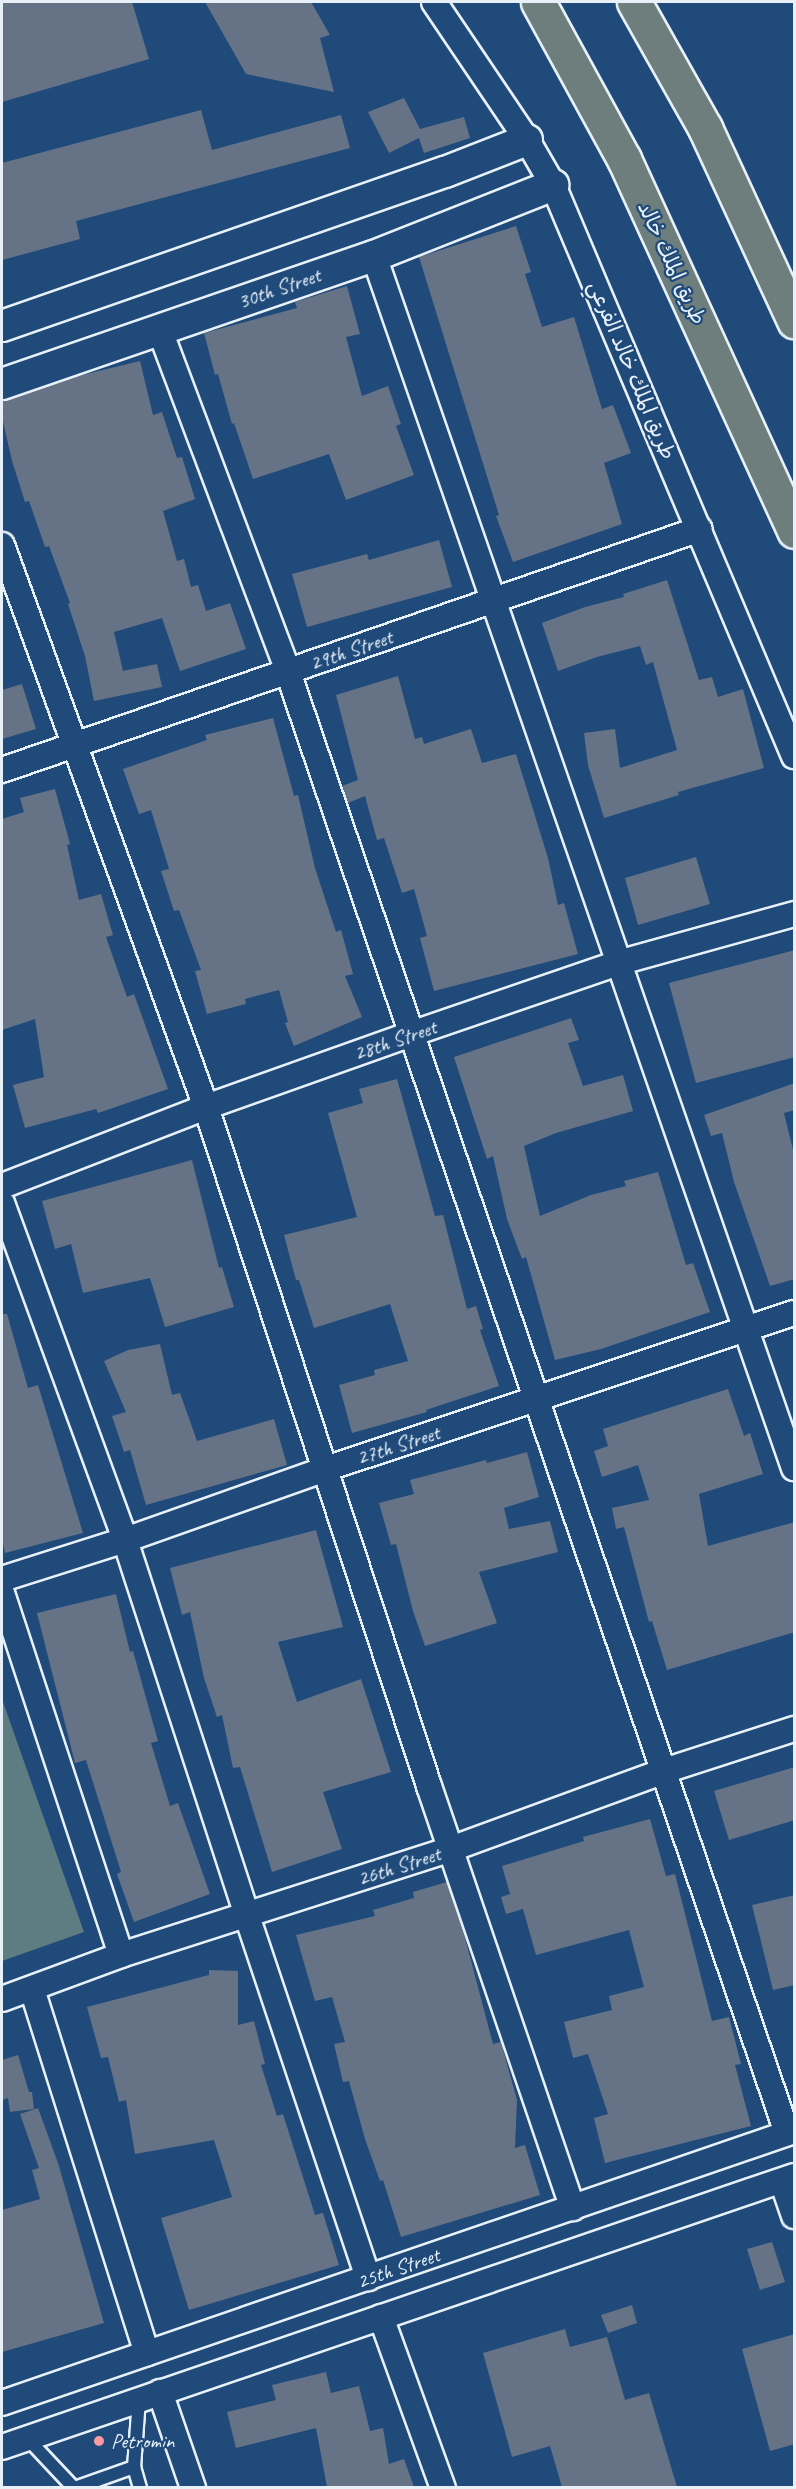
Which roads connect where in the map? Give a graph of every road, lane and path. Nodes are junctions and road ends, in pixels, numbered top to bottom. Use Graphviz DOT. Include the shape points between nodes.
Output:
graph roads {
  1 [pos="434,2"];
  2 [pos="538,2"];
  3 [pos="634,2"];
  4 [pos="526,140"];
  5 [pos="553,185"];
  6 [pos="374,256"];
  7 [pos="795,321"];
  8 [pos="2,326"];
  9 [pos="159,328"];
  10 [pos="2,384"];
  11 [pos="700,529"];
  12 [pos="794,529"];
  13 [pos="2,545"];
  14 [pos="494,600"];
  15 [pos="288,672"];
  16 [pos="75,746"];
  17 [pos="795,756"];
  18 [pos="2,770"];
  19 [pos="795,914"];
  20 [pos="621,962"];
  21 [pos="411,1034"];
  22 [pos="206,1107"];
  23 [pos="2,1186"];
  24 [pos="2,1203"];
  25 [pos="795,1313"];
  26 [pos="747,1331"];
  27 [pos="537,1400"];
  28 [pos="795,1468"];
  29 [pos="325,1469"];
  30 [pos="125,1540"];
  31 [pos="2,1580"];
  32 [pos="2,1593"];
  33 [pos="795,1729"];
  34 [pos="664,1771"];
  35 [pos="451,1849"];
  36 [pos="247,1916"];
  37 [pos="121,1955"];
  38 [pos="32,1989"];
  39 [pos="2,1999"];
  40 [pos="791,2132"];
  41 [pos="788,2178"];
  42 [pos="573,2208"];
  43 [pos="795,2216"];
  44 [pos="368,2278"];
  45 [pos="381,2317"];
  46 [pos="147,2353"];
  47 [pos="150,2396"];
  48 [pos="2,2403"];
  49 [pos="2,2432"];
  50 [pos="27,2438"];
  51 [pos="2,2446"];
  52 [pos="134,2467"];
  53 [pos="75,2487"];
  54 [pos="140,2487"];
  55 [pos="193,2487"];
  56 [pos="442,2487"];
  1 -- 4 [label="street, طريق الملك خالد الفرعي"];
  2 -- 12 [label="highway, طريق الملك خالد" via="624,159"];
  3 -- 7 [label="highway" via="705,128"];
  4 -- 5 [label="street, طريق الملك خالد الفرعي"];
  4 -- 8 [label="street" via="445,172"];
  5 -- 6 [label="street, 30th Street"];
  5 -- 11 [label="street, طريق الملك خالد الفرعي"];
  6 -- 9 [label="street, 30th Street"];
  6 -- 14 [label="street"];
  9 -- 10 [label="street, 30th Street"];
  9 -- 15 [label="street"];
  11 -- 14 [label="street, 29th Street"];
  11 -- 17 [label="street, طريق الملك خالد الفرعي"];
  13 -- 16 [label="street"];
  14 -- 15 [label="street, 29th Street"];
  14 -- 20 [label="street"];
  15 -- 16 [label="street, 29th Street"];
  15 -- 21 [label="street"];
  16 -- 18 [label="street, 29th Street"];
  16 -- 22 [label="street"];
  19 -- 20 [label="street, 28th Street"];
  20 -- 21 [label="street, 28th Street"];
  20 -- 26 [label="street"];
  21 -- 22 [label="street, 28th Street"];
  21 -- 27 [label="street"];
  22 -- 23 [label="street, 28th Street"];
  22 -- 29 [label="street"];
  24 -- 30 [label="street"];
  25 -- 26 [label="street, 27th Street"];
  26 -- 27 [label="street, 27th Street"];
  26 -- 28 [label="street"];
  27 -- 29 [label="street, 27th Street"];
  27 -- 34 [label="street"];
  29 -- 30 [label="street, 27th Street"];
  29 -- 35 [label="street"];
  30 -- 31 [label="street, 27th Street"];
  30 -- 36 [label="street"];
  32 -- 37 [label="street"];
  33 -- 34 [label="street, 26th Street"];
  34 -- 35 [label="street, 26th Street"];
  34 -- 40 [label="street"];
  35 -- 36 [label="street, 26th Street"];
  35 -- 42 [label="street"];
  36 -- 37 [label="street, 26th Street"];
  36 -- 44 [label="street"];
  37 -- 38 [label="street, 26th Street"];
  38 -- 39 [label="street, 26th Street"];
  38 -- 46 [label="street"];
  40 -- 42 [label="street, 25th Street"];
  41 -- 43 [label="street"];
  41 -- 45 [label="street, 25th Street"];
  42 -- 44 [label="street, 25th Street"];
  44 -- 46 [label="street, 25th Street"];
  45 -- 47 [label="street, 25th Street"];
  45 -- 56 [label="street"];
  46 -- 48 [label="street, 25th Street"];
  47 -- 50 [label="street, 25th Street"];
  47 -- 52 [label="lane"];
  47 -- 55 [label="street"];
  49 -- 50 [label="street"];
  50 -- 51 [label="street, 25th Street"];
  50 -- 53 [label="lane"];
  52 -- 53 [label="lane"];
  52 -- 54 [label="lane"];
}
